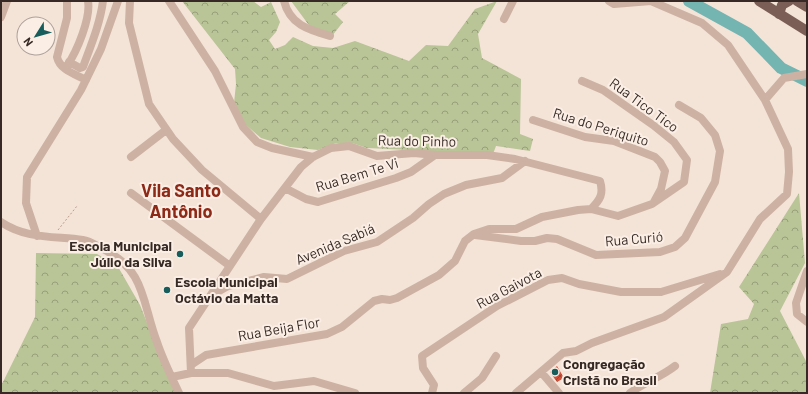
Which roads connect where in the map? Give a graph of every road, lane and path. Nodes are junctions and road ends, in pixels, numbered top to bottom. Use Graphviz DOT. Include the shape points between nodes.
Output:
graph roads {
  1 [pos="7,1"];
  2 [pos="67,1"];
  3 [pos="88,1"];
  4 [pos="102,1"];
  5 [pos="118,1"];
  6 [pos="130,1"];
  7 [pos="169,1"];
  8 [pos="284,1"];
  9 [pos="513,1"];
  10 [pos="609,1"];
  11 [pos="759,1"];
  12 [pos="789,1"];
  13 [pos="797,1"];
  14 [pos="807,7"];
  15 [pos="779,14"];
  16 [pos="1,17"];
  17 [pos="504,19"];
  18 [pos="807,32"];
  19 [pos="330,36"];
  20 [pos="67,65"];
  21 [pos="806,74"];
  22 [pos="86,80"];
  23 [pos="582,81"];
  24 [pos="765,100"];
  25 [pos="680,105"];
  26 [pos="533,120"];
  27 [pos="166,130"];
  28 [pos="435,155"];
  29 [pos="131,157"];
  30 [pos="313,157"];
  31 [pos="525,162"];
  32 [pos="285,188"];
  33 [pos="131,193"];
  34 [pos="652,204"];
  35 [pos="77,206"];
  36 [pos="591,209"];
  37 [pos="261,220"];
  38 [pos="1,222"];
  39 [pos="474,234"];
  40 [pos="37,236"];
  41 [pos="53,237"];
  42 [pos="230,266"];
  43 [pos="727,272"];
  44 [pos="806,275"];
  45 [pos="209,297"];
  46 [pos="807,322"];
  47 [pos="496,356"];
  48 [pos="675,366"];
  49 [pos="191,369"];
  50 [pos="541,372"];
  51 [pos="172,377"];
  52 [pos="435,390"];
  53 [pos="179,393"];
  54 [pos="355,393"];
  55 [pos="464,393"];
  56 [pos="516,393"];
  57 [pos="559,393"];
  58 [pos="630,393"];
  1 -- 16 [label="street"];
  2 -- 20 [label="street" via="67,18 57,57 58,63"];
  3 -- 20 [label="street" via="88,14"];
  4 -- 20 [label="street" via="98,28 83,67"];
  5 -- 22 [label="street" via="101,49"];
  6 -- 27 [label="street" via="128,23 149,104"];
  7 -- 30 [label="street" via="215,71 243,127 257,142"];
  8 -- 19 [label="street" via="292,19 302,27"];
  9 -- 17 [label="street"];
  10 -- 24 [label="street" via="614,4 651,1 702,23 728,45"];
  11 -- 15 [label="main road"];
  12 -- 15 [label="main road" via="782,5"];
  13 -- 14 [label="main road"];
  15 -- 18 [label="main road"];
  20 -- 22 [label="street"];
  21 -- 24 [label="street" via="784,78"];
  22 -- 40 [label="street" via="27,177 26,203"];
  23 -- 34 [label="street, Rua Tico Tico" via="603,90 674,142 687,160 684,182"];
  24 -- 43 [label="street" via="788,149 790,172 787,194 760,219"];
  25 -- 39 [label="street, Rua Curió" via="701,118 715,135 720,151 715,182 686,238 675,247 660,252 596,255 558,239 521,241"];
  26 -- 34 [label="street, Rua do Periquito" via="585,137 614,141 655,157 665,171 661,189"];
  27 -- 29 [label="street"];
  27 -- 37 [label="street" via="202,170"];
  28 -- 30 [label="street, Rua do Pinho" via="414,153 377,156 349,146 331,148"];
  28 -- 31 [label="street, Rua do Pinho" via="487,155"];
  28 -- 32 [label="street, Rua Bem Te Vi" via="412,172 318,202"];
  30 -- 32 [label="street, Rua do Pinho" via="301,167"];
  31 -- 36 [label="street, Rua do Pinho" via="600,181 603,189 600,200"];
  31 -- 45 [label="street, Avenida Sabiá" via="502,178 444,194 377,242 344,251 287,279 264,277 228,286"];
  32 -- 37 [label="street, Rua do Pinho"];
  33 -- 42 [label="street"];
  34 -- 36 [label="street" via="618,216"];
  35 -- 41 [label="path"];
  36 -- 39 [label="street" via="542,217 516,229 489,229"];
  37 -- 42 [label="street, Rua do Pinho"];
  38 -- 40 [label="street" via="30,236"];
  39 -- 49 [label="street, Rua Beija Flor" via="465,241 455,261 439,275 397,298 374,301 342,327 327,334 206,355"];
  40 -- 41 [label="street"];
  41 -- 51 [label="street" via="86,240 117,256 130,268 140,286 157,342"];
  42 -- 45 [label="street, Rua do Pinho"];
  43 -- 50 [label="street" via="664,318 576,351 563,353"];
  43 -- 52 [label="street, Rua Gaivota" via="661,292 621,292 562,278 548,280 497,306 422,356 423,368"];
  44 -- 46 [label="street" via="796,303 797,314"];
  45 -- 49 [label="street, Rua do Pinho" via="189,328"];
  47 -- 55 [label="street" via="482,378"];
  48 -- 58 [label="street" via="661,377 643,384"];
  49 -- 51 [label="street"];
  49 -- 54 [label="street" via="228,373 274,386 314,381"];
  50 -- 56 [label="street"];
  50 -- 57 [label="street"];
  51 -- 53 [label="street"];
}
